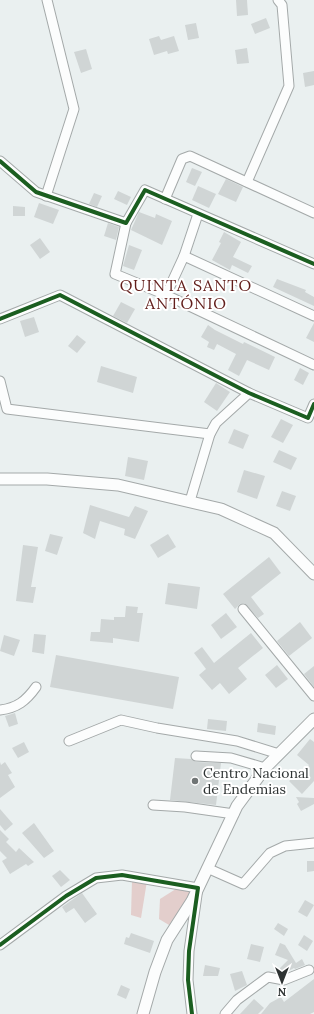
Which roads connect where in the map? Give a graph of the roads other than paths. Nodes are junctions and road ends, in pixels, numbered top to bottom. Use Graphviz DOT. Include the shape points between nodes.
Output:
graph roads {
  1 [pos="47,0"];
  2 [pos="278,0"];
  3 [pos="0,161"];
  4 [pos="247,182"];
  5 [pos="46,196"];
  6 [pos="165,199"];
  7 [pos="314,213"];
  8 [pos="198,214"];
  9 [pos="126,223"];
  10 [pos="184,256"];
  11 [pos="314,264"];
  12 [pos="166,295"];
  13 [pos="314,316"];
  14 [pos="0,319"];
  15 [pos="314,365"];
  16 [pos="0,381"];
  17 [pos="249,393"];
  18 [pos="314,404"];
  19 [pos="4,410"];
  20 [pos="210,434"];
  21 [pos="0,479"];
  22 [pos="190,501"];
  23 [pos="314,574"];
  24 [pos="243,609"];
  25 [pos="36,687"];
  26 [pos="314,696"];
  27 [pos="0,710"];
  28 [pos="314,719"];
  29 [pos="69,741"];
  30 [pos="279,754"];
  31 [pos="196,756"];
  32 [pos="265,768"];
  33 [pos="153,805"];
  34 [pos="234,814"];
  35 [pos="314,843"];
  36 [pos="207,868"];
  37 [pos="198,888"];
  38 [pos="0,945"];
  39 [pos="309,970"];
  40 [pos="143,1014"];
  41 [pos="192,1014"];
  42 [pos="224,1014"];
  1 -- 5 [label="street" via="74,109"];
  2 -- 4 [label="street" via="282,5 288,86"];
  3 -- 5 [label="street" via="36,192"];
  4 -- 6 [label="street" via="190,156 182,159"];
  4 -- 7 [label="street"];
  5 -- 9 [label="street"];
  6 -- 8 [label="street"];
  6 -- 9 [label="street" via="145,190"];
  8 -- 10 [label="street"];
  8 -- 11 [label="street"];
  9 -- 12 [label="street" via="114,274"];
  10 -- 12 [label="street"];
  10 -- 13 [label="street"];
  12 -- 15 [label="street"];
  14 -- 17 [label="street" via="60,295"];
  16 -- 19 [label="street"];
  17 -- 18 [label="street" via="308,418"];
  17 -- 20 [label="street" via="216,423"];
  19 -- 20 [label="street"];
  20 -- 22 [label="street"];
  21 -- 22 [label="street" via="47,479 118,485"];
  22 -- 23 [label="street" via="221,509 274,533"];
  24 -- 26 [label="street"];
  25 -- 27 [label="street" via="27,700 12,708"];
  28 -- 30 [label="street"];
  29 -- 30 [label="street" via="121,720 237,741"];
  30 -- 32 [label="street"];
  31 -- 32 [label="street" via="230,758"];
  32 -- 34 [label="street"];
  33 -- 34 [label="street"];
  34 -- 36 [label="street"];
  35 -- 36 [label="street" via="285,846 270,853 243,884"];
  36 -- 37 [label="street"];
  37 -- 38 [label="street" via="122,875 96,878 66,896"];
  37 -- 40 [label="street" via="167,940"];
  37 -- 41 [label="street" via="189,951 188,980"];
  39 -- 42 [label="street" via="284,980 268,977 237,1000"];
}
